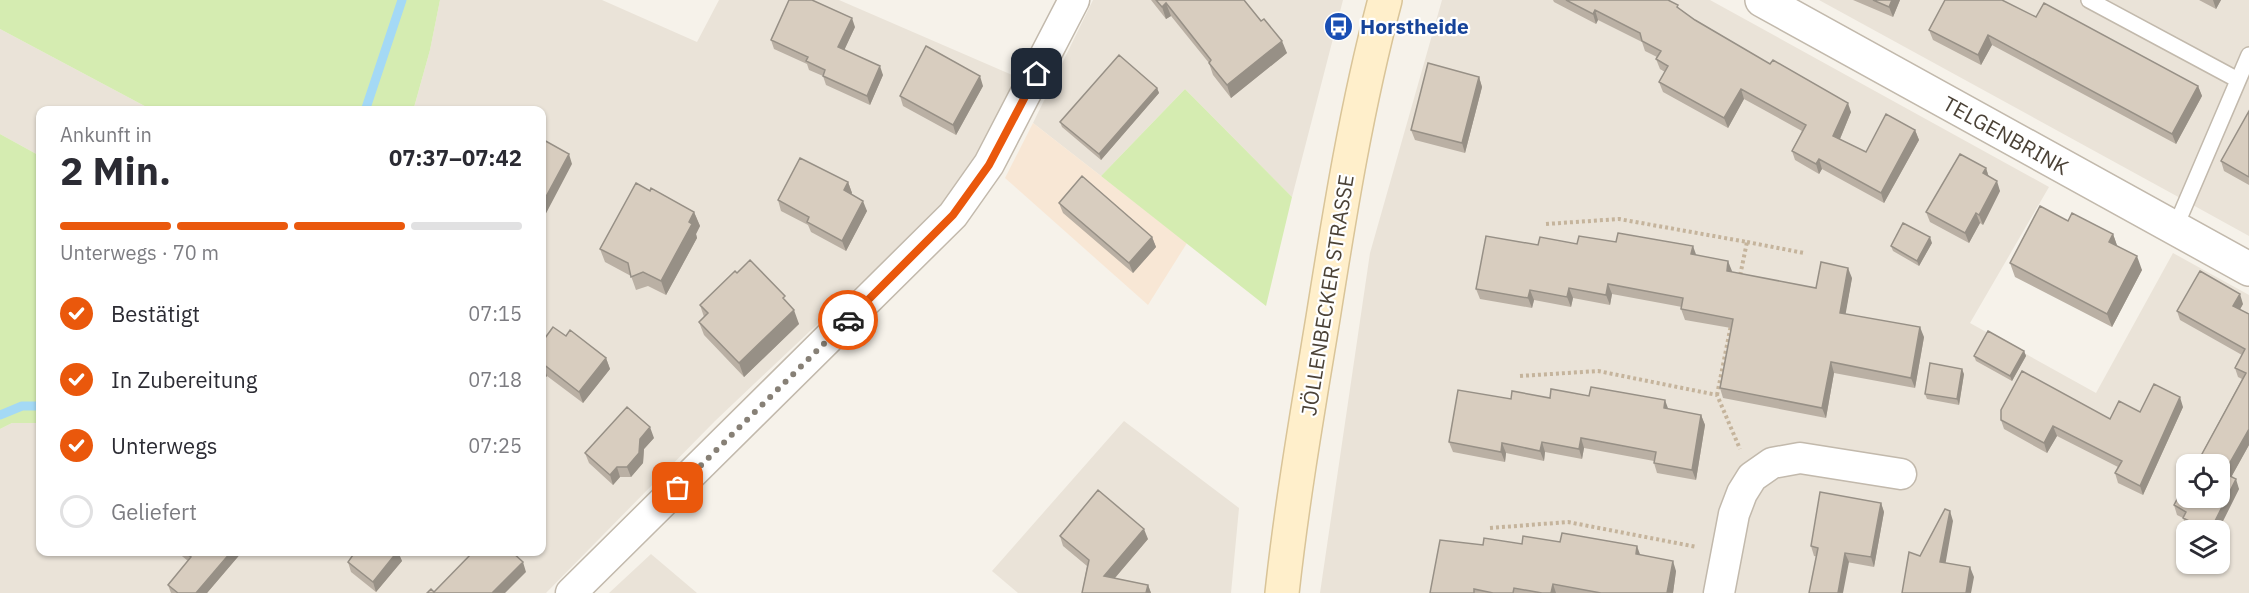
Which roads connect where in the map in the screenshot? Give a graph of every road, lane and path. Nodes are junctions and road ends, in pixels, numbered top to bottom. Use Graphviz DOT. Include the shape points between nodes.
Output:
graph roads {
  1 [pos="1074,0"];
  2 [pos="1385,0"];
  3 [pos="1762,0"];
  4 [pos="2089,0"];
  5 [pos="2249,55"];
  6 [pos="2238,80"];
  7 [pos="1546,224"];
  8 [pos="2175,228"];
  9 [pos="1747,242"];
  10 [pos="1803,253"];
  11 [pos="2249,268"];
  12 [pos="1740,277"];
  13 [pos="1731,324"];
  14 [pos="1520,376"];
  15 [pos="1717,395"];
  16 [pos="1901,474"];
  17 [pos="1752,477"];
  18 [pos="1490,528"];
  19 [pos="1727,552"];
  20 [pos="571,593"];
  21 [pos="1282,593"];
  22 [pos="1719,593"];
  1 -- 20 [label="street" via="989,165 953,215"];
  2 -- 21 [label="main road, JÖLLENBECKER STRASSE" via="1350,152"];
  3 -- 8 [label="street, TELGENBRINK"];
  4 -- 6 [label="lane"];
  5 -- 6 [label="lane"];
  6 -- 8 [label="lane"];
  7 -- 9 [label="path" via="1619,219"];
  8 -- 11 [label="street, TELGENBRINK"];
  9 -- 10 [label="path"];
  9 -- 12 [label="path"];
  13 -- 15 [label="path"];
  14 -- 15 [label="path" via="1598,371"];
  15 -- 17 [label="path"];
  16 -- 17 [label="street" via="1800,458 1772,464"];
  17 -- 19 [label="street" via="1738,503"];
  18 -- 19 [label="path" via="1568,522"];
  19 -- 22 [label="street"];
}
